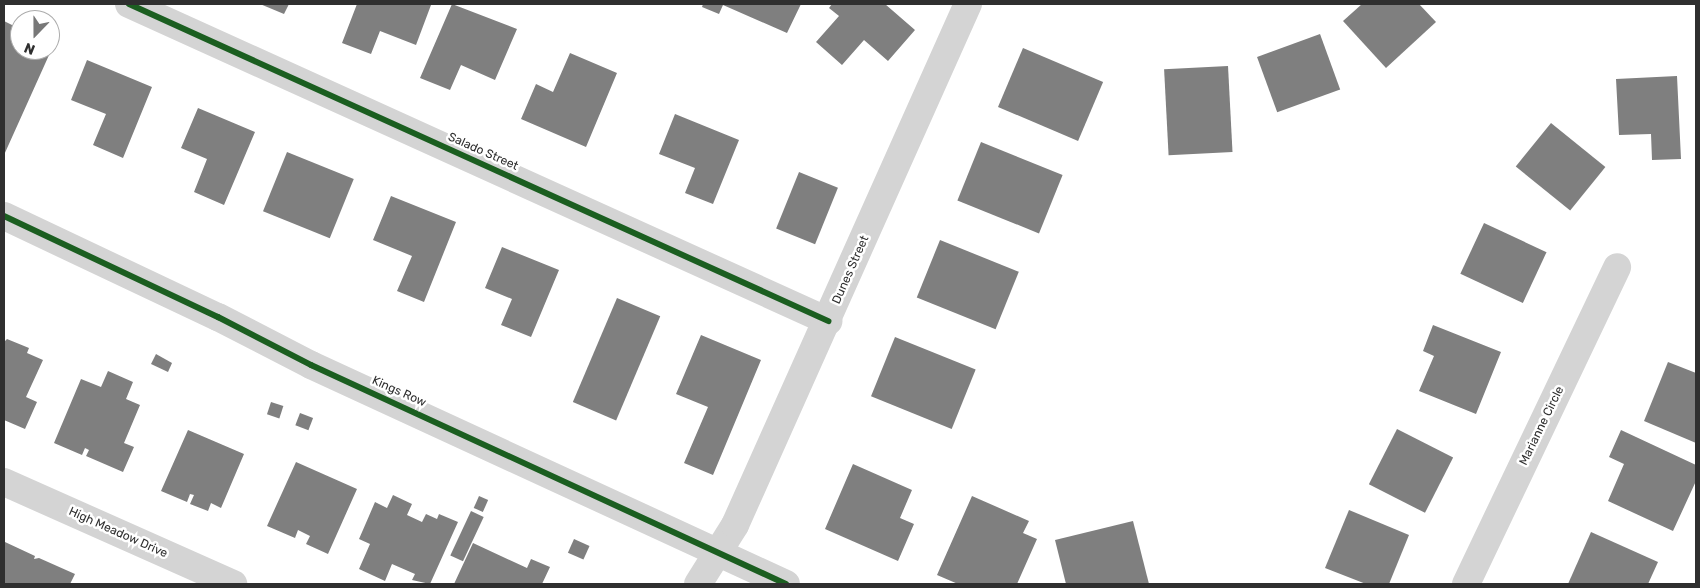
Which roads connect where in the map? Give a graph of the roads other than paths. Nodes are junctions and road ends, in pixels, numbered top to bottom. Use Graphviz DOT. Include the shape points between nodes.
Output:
graph roads {
  1 [pos="129,4"];
  2 [pos="968,4"];
  3 [pos="4,216"];
  4 [pos="1618,267"];
  5 [pos="828,321"];
  6 [pos="4,482"];
  7 [pos="718,550"];
  8 [pos="233,584"];
  9 [pos="698,584"];
  10 [pos="786,584"];
  11 [pos="1466,584"];
  1 -- 5 [label="street, Salado Street"];
  2 -- 5 [label="street, Dunes Street"];
  3 -- 7 [label="street, Kings Row" via="218,317 311,365"];
  4 -- 11 [label="street, Marianne Circle"];
  5 -- 7 [label="street, Dunes Street" via="735,525"];
  6 -- 8 [label="street, High Meadow Drive"];
  7 -- 9 [label="street, Dunes Street"];
  7 -- 10 [label="street, Kings Row"];
}
